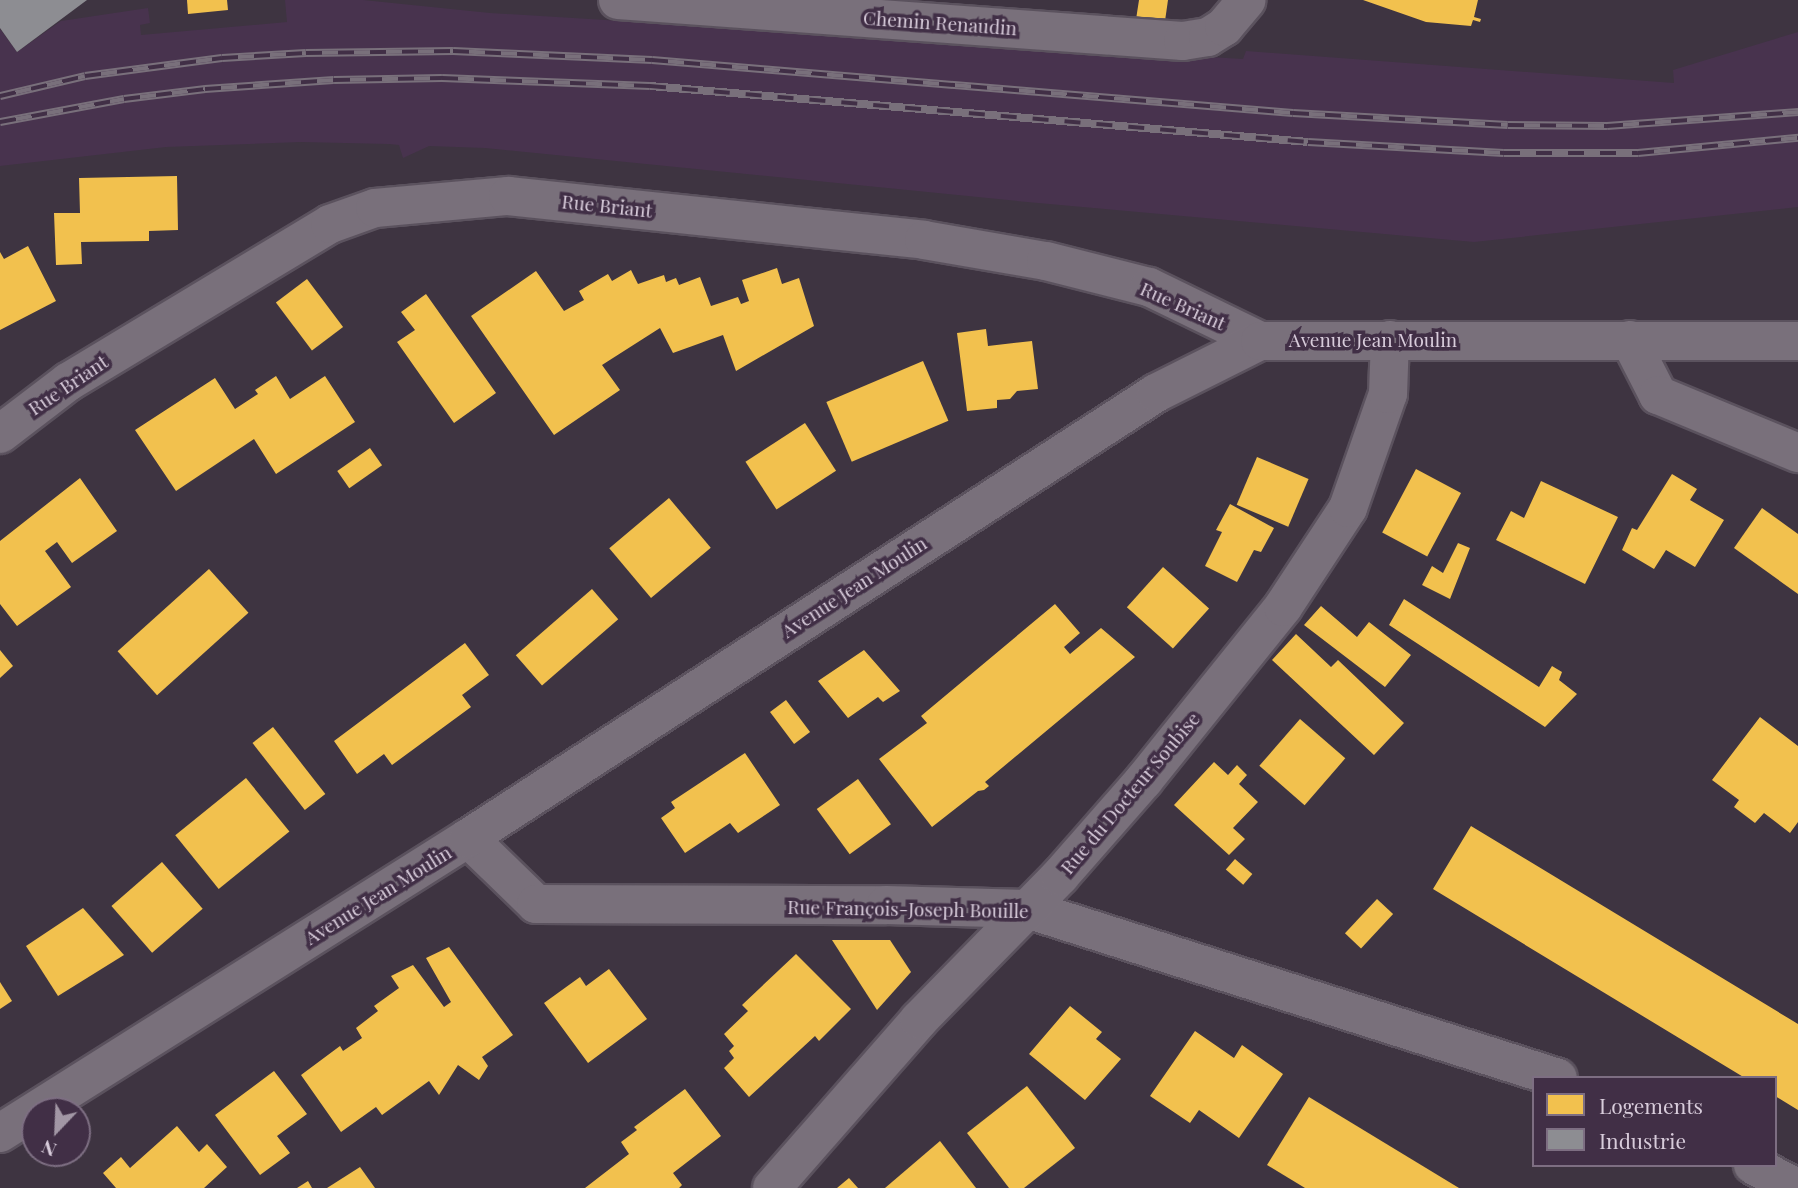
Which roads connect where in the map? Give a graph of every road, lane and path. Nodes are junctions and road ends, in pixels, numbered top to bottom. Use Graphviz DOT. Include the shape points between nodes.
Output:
graph roads {
  1 [pos="618,0"];
  2 [pos="1247,0"];
  3 [pos="1390,340"];
  4 [pos="1630,340"];
  5 [pos="1260,341"];
  6 [pos="1798,341"];
  7 [pos="0,434"];
  8 [pos="1788,450"];
  9 [pos="468,838"];
  10 [pos="1027,909"];
  11 [pos="1552,1076"];
  12 [pos="0,1133"];
  13 [pos="1757,1167"];
  14 [pos="772,1188"];
  15 [pos="1797,1188"];
  1 -- 2 [label="street, Chemin Renaudin" via="1183,41 1208,37 1224,27"];
  3 -- 4 [label="street, Avenue Jean Moulin"];
  3 -- 5 [label="street, Avenue Jean Moulin"];
  3 -- 10 [label="street, Rue du Docteur Soubise" via="1388,394 1348,508 1283,607 1144,780"];
  4 -- 6 [label="street, Avenue Jean Moulin"];
  4 -- 8 [label="street" via="1658,395"];
  5 -- 7 [label="street, Rue Briant" via="1149,287 1045,261 924,240 508,195 375,208 330,224 68,382"];
  5 -- 9 [label="street, Avenue Jean Moulin" via="1156,393"];
  9 -- 10 [label="street, Rue François-Joseph Bouille" via="536,904"];
  9 -- 12 [label="street, Avenue Jean Moulin"];
  10 -- 11 [label="street, Rue François-Joseph Bouille"];
  10 -- 14 [label="street, Rue du Docteur Soubise" via="919,1020"];
  13 -- 15 [label="street"];
}
